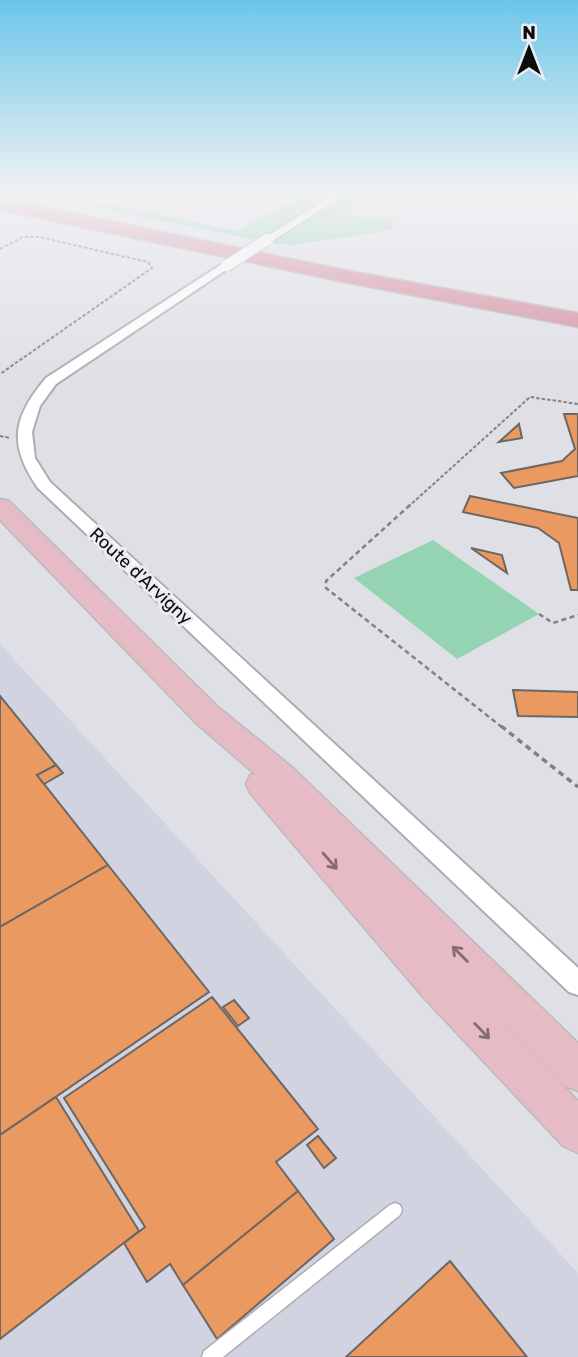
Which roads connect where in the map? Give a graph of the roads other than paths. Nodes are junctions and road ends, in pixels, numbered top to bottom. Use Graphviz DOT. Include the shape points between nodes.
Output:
graph roads {
  1 [pos="241,256"];
  2 [pos="250,256"];
  3 [pos="291,256"];
  4 [pos="578,311"];
  5 [pos="578,320"];
  6 [pos="0,506"];
  7 [pos="207,715"];
  8 [pos="578,984"];
  9 [pos="578,1071"];
  10 [pos="578,1130"];
  11 [pos="395,1210"];
  12 [pos="211,1357"];
  1 -- 8 [label="street, Route d'Arvigny, bridge" via="51,381 25,420 23,441 29,463 44,485"];
  2 -- 5 [label="highway"];
  3 -- 4 [label="highway"];
  6 -- 7 [label="main road"];
  9 -- 7 [label="main road, one-way" via="281,777"];
  7 -- 10 [label="main road, one-way" via="234,752 438,985"];
  11 -- 12 [label="lane"];
}
